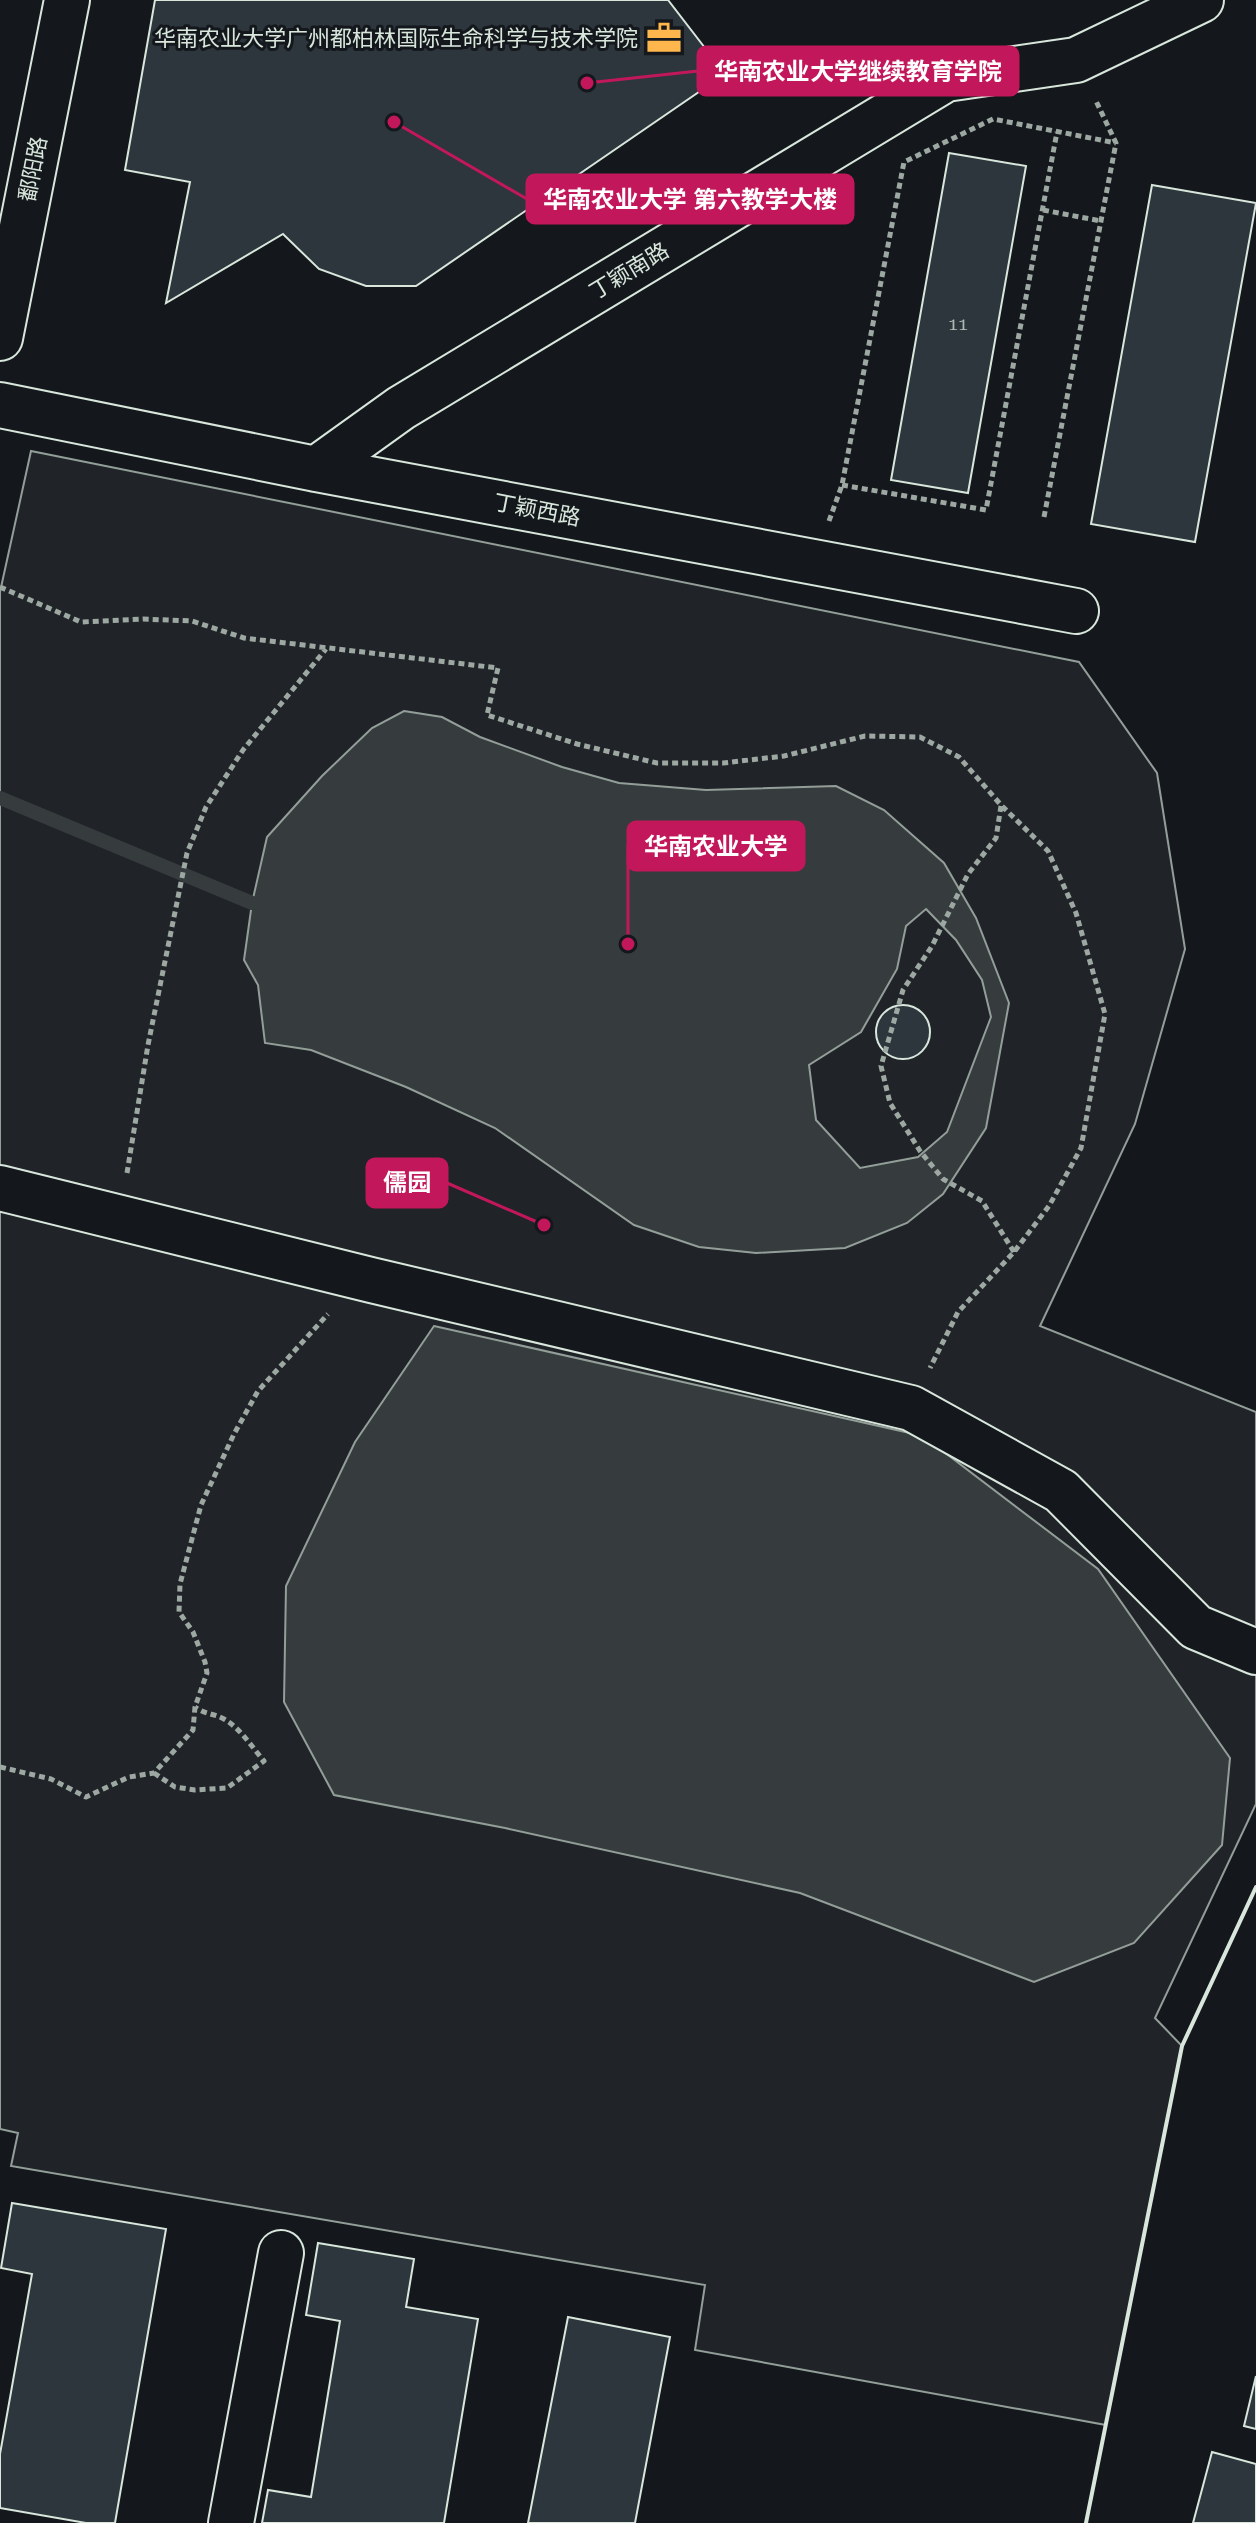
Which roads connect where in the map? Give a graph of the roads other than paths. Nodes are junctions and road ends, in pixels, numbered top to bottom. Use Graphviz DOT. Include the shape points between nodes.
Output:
graph roads {
  1 [pos="67,0"];
  2 [pos="1201,0"];
  3 [pos="0,338"];
  4 [pos="0,405"];
  5 [pos="316,469"];
  6 [pos="1076,611"];
  7 [pos="0,1188"];
  8 [pos="1256,1652"];
  9 [pos="281,2253"];
  10 [pos="231,2523"];
  1 -- 3 [label="street, 鄱阳路"];
  2 -- 5 [label="street, 丁颖南路" via="1076,60 946,79 401,408"];
  4 -- 5 [label="street, 丁颖西路"];
  5 -- 6 [label="street, 丁颖西路"];
  7 -- 8 [label="street" via="911,1408 1061,1491 1196,1627"];
  9 -- 10 [label="street"];
}
